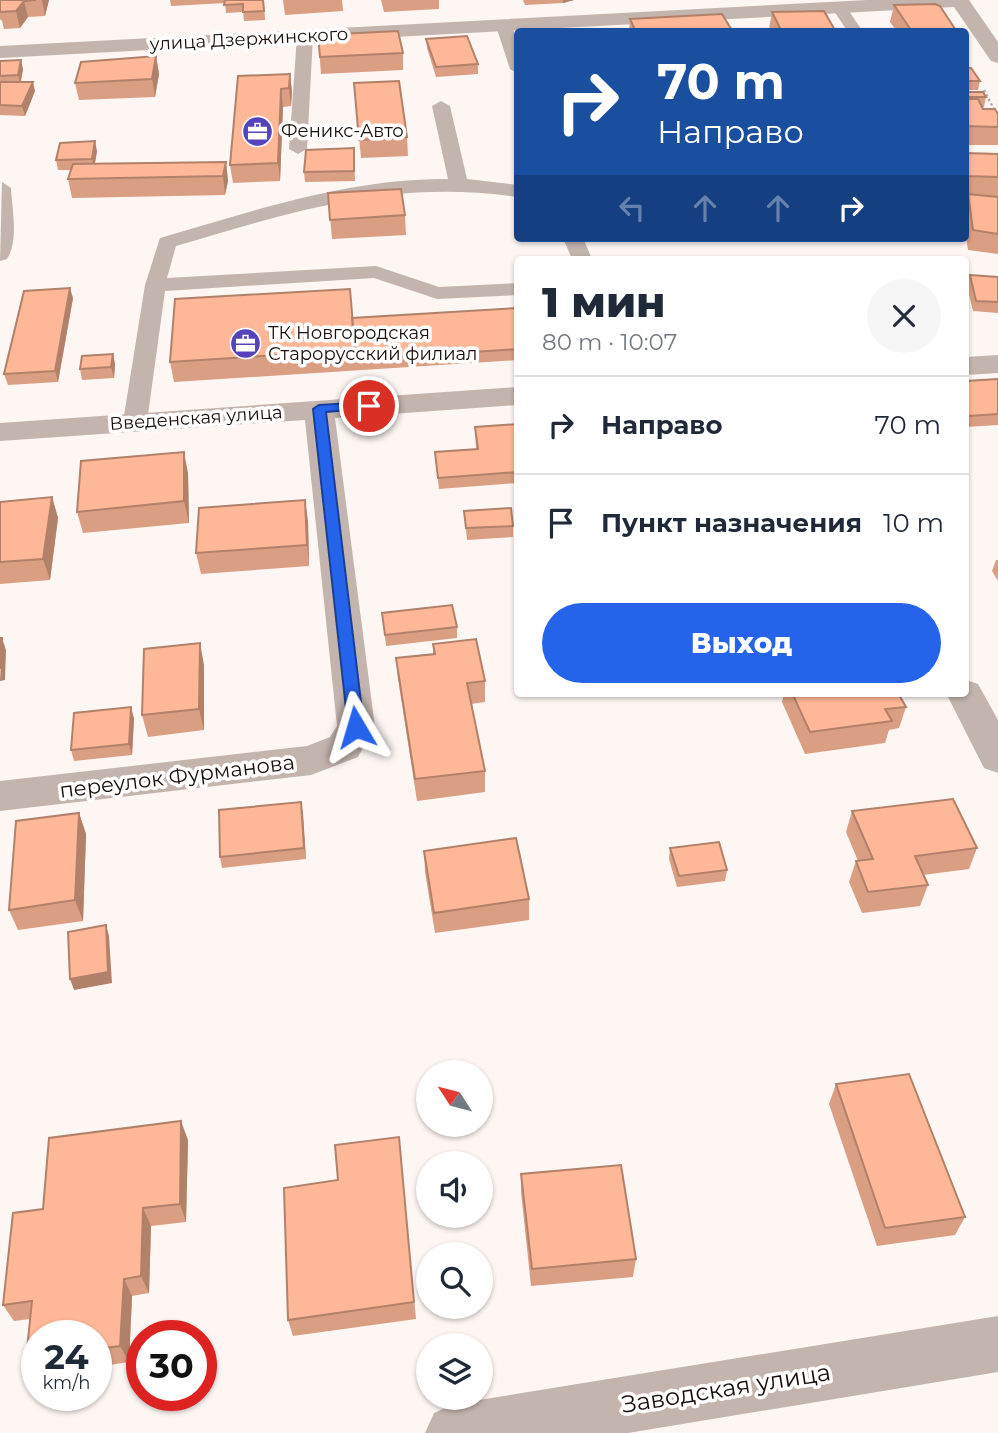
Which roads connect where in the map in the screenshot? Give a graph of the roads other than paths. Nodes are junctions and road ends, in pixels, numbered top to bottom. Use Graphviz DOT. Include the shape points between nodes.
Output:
graph roads {
  1 [pos="961,0"];
  2 [pos="811,5"];
  3 [pos="840,8"];
  4 [pos="505,26"];
  5 [pos="599,26"];
  6 [pos="853,28"];
  7 [pos="305,36"];
  8 [pos="0,52"];
  9 [pos="997,54"];
  10 [pos="514,56"];
  11 [pos="441,106"];
  12 [pos="298,149"];
  13 [pos="458,183"];
  14 [pos="2,188"];
  15 [pos="514,190"];
  16 [pos="1,245"];
  17 [pos="155,285"];
  18 [pos="514,289"];
  19 [pos="998,364"];
  20 [pos="969,366"];
  21 [pos="514,396"];
  22 [pos="319,409"];
  23 [pos="135,422"];
  24 [pos="0,432"];
  25 [pos="967,697"];
  26 [pos="998,758"];
  27 [pos="0,796"];
  28 [pos="998,1344"];
  29 [pos="454,1433"];
  1 -- 3 [label="street, улица Дзержинского"];
  1 -- 9 [label="street"];
  2 -- 3 [label="street, улица Дзержинского"];
  2 -- 5 [label="street, улица Дзержинского"];
  3 -- 6 [label="lane"];
  4 -- 5 [label="street, улица Дзержинского"];
  4 -- 7 [label="street, улица Дзержинского"];
  4 -- 10 [label="lane"];
  7 -- 8 [label="street, улица Дзержинского"];
  7 -- 12 [label="lane"];
  11 -- 13 [label="lane"];
  13 -- 15 [label="lane"];
  13 -- 17 [label="lane" via="395,187 296,207 167,242"];
  14 -- 16 [label="lane"];
  17 -- 18 [label="lane" via="376,272 437,293"];
  17 -- 23 [label="lane"];
  19 -- 20 [label="street"];
  21 -- 22 [label="street, Введенская улица"];
  22 -- 23 [label="street, Введенская улица"];
  22 -- 27 [label="street, переулок Фурманова" via="356,727 344,747 311,760"];
  23 -- 24 [label="street, Введенская улица"];
  25 -- 26 [label="street"];
  28 -- 29 [label="street, Заводская улица"];
}
